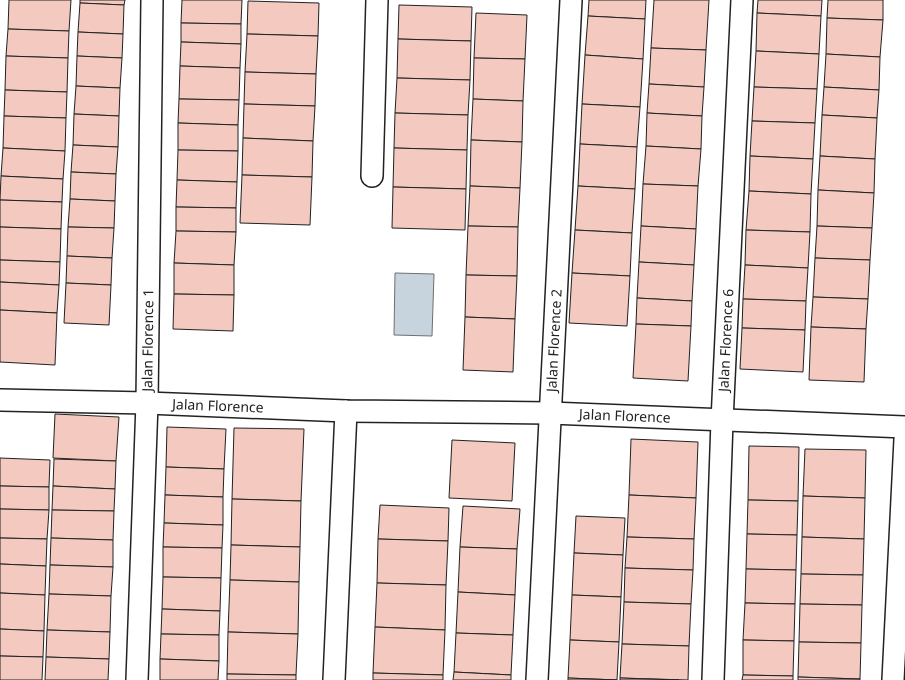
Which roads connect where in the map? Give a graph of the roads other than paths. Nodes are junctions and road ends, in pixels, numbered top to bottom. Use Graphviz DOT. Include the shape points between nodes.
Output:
graph roads {
  1 [pos="152,0"];
  2 [pos="377,0"];
  3 [pos="571,0"];
  4 [pos="742,0"];
  5 [pos="372,176"];
  6 [pos="0,400"];
  7 [pos="147,403"];
  8 [pos="346,412"];
  9 [pos="550,413"];
  10 [pos="722,421"];
  11 [pos="905,427"];
  12 [pos="905,439"];
  13 [pos="137,680"];
  14 [pos="334,680"];
  15 [pos="537,680"];
  16 [pos="713,680"];
  17 [pos="893,680"];
  1 -- 7 [label="street, Jalan Florence 1"];
  2 -- 5 [label="street"];
  3 -- 9 [label="street, Jalan Florence 2"];
  4 -- 10 [label="street, Jalan Florence 6"];
  6 -- 7 [label="street, Jalan Florence"];
  7 -- 8 [label="street, Jalan Florence"];
  7 -- 13 [label="street, Jalan Florence 1"];
  8 -- 9 [label="street, Jalan Florence"];
  8 -- 14 [label="street"];
  9 -- 10 [label="street, Jalan Florence"];
  9 -- 15 [label="street, Jalan Florence 2"];
  10 -- 11 [label="street, Jalan Florence"];
  10 -- 16 [label="street, Jalan Florence 6"];
  12 -- 17 [label="street"];
}
